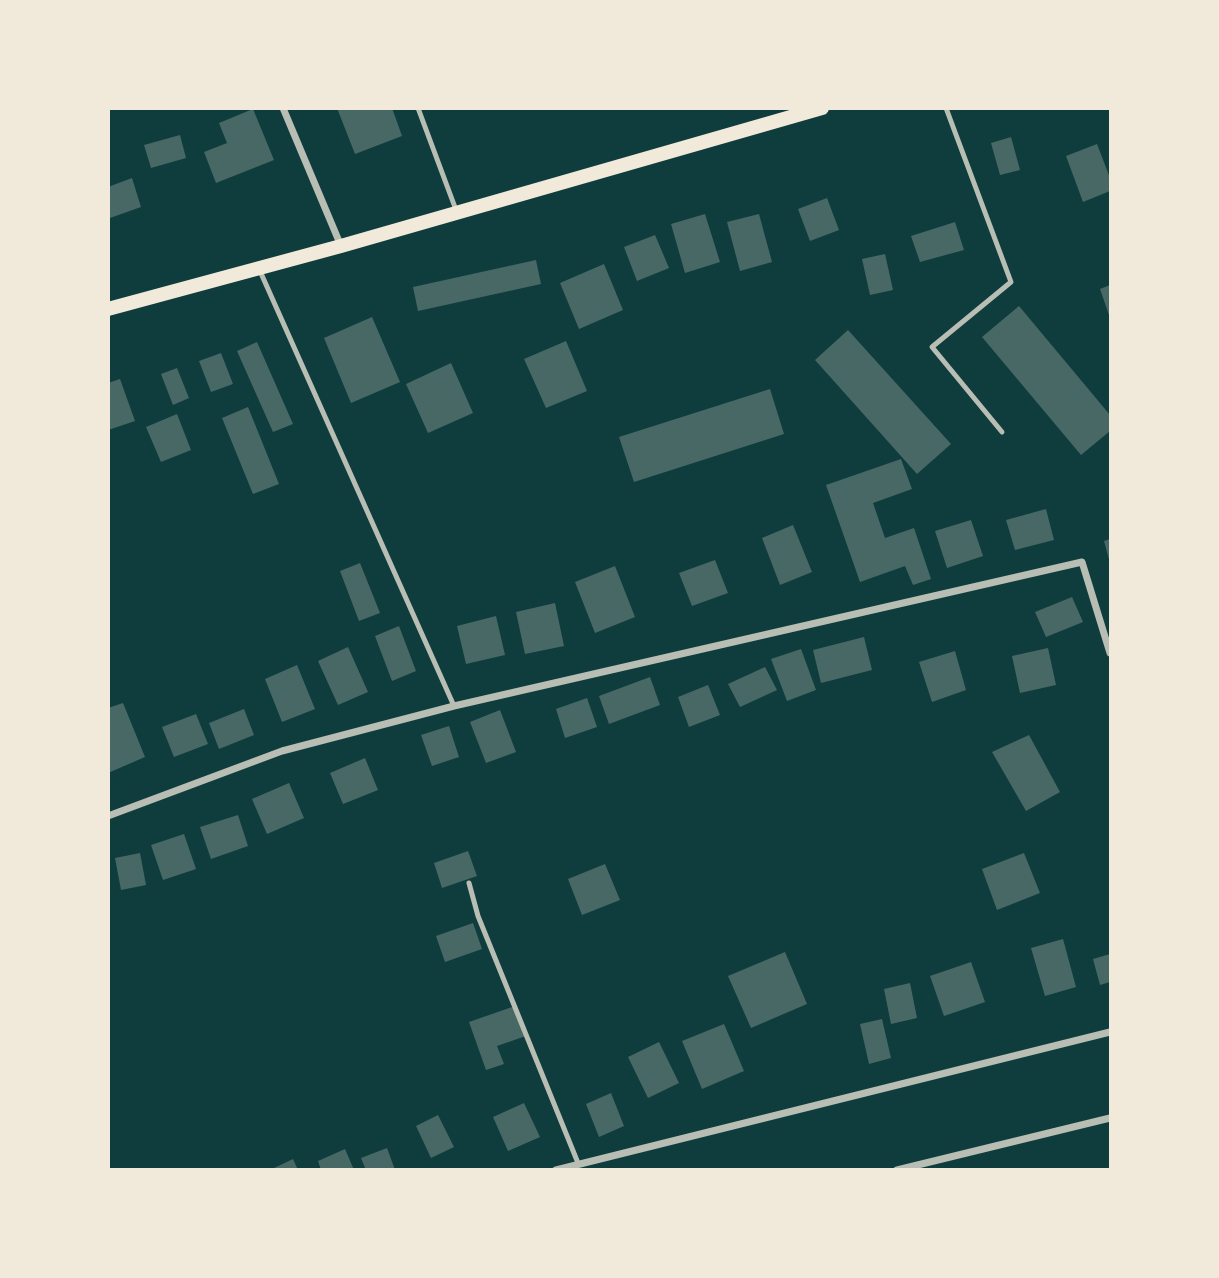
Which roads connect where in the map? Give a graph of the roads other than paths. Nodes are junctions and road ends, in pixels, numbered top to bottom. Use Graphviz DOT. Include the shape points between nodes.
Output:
graph roads {
  1 [pos="283,108"];
  2 [pos="418,108"];
  3 [pos="822,108"];
  4 [pos="946,108"];
  5 [pos="457,213"];
  6 [pos="341,246"];
  7 [pos="259,268"];
  8 [pos="108,309"];
  9 [pos="1002,432"];
  10 [pos="1111,653"];
  11 [pos="454,706"];
  12 [pos="108,816"];
  13 [pos="469,883"];
  14 [pos="1111,1032"];
  15 [pos="1111,1118"];
  16 [pos="578,1163"];
  17 [pos="556,1170"];
  18 [pos="897,1170"];
  1 -- 6 [label="street"];
  2 -- 5 [label="lane"];
  3 -- 5 [label="main road"];
  4 -- 9 [label="lane" via="1011,282 932,347"];
  5 -- 6 [label="main road"];
  6 -- 7 [label="main road"];
  7 -- 8 [label="main road"];
  7 -- 11 [label="lane"];
  10 -- 11 [label="street" via="1082,562"];
  11 -- 12 [label="street" via="282,751"];
  13 -- 16 [label="lane" via="478,916"];
  14 -- 16 [label="street"];
  15 -- 18 [label="street"];
  16 -- 17 [label="street"];
}
